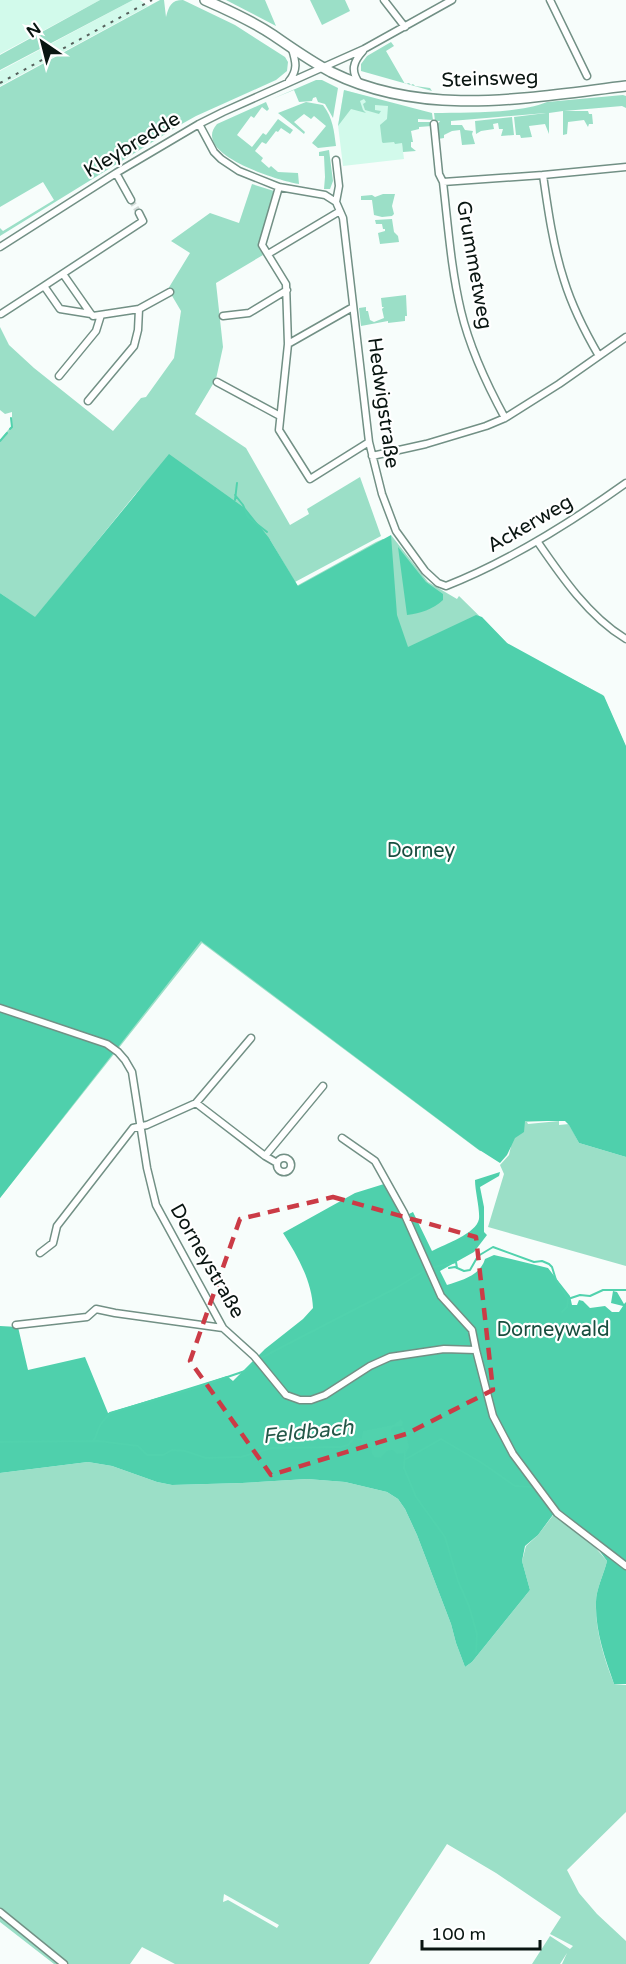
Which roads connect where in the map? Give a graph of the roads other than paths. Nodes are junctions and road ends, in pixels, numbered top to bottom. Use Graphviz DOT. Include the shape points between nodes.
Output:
graph roads {
  1 [pos="205,0"];
  2 [pos="384,0"];
  3 [pos="452,0"];
  4 [pos="550,0"];
  5 [pos="405,27"];
  6 [pos="292,49"];
  7 [pos="364,49"];
  8 [pos="324,68"];
  9 [pos="587,76"];
  10 [pos="286,84"];
  11 [pos="360,84"];
  12 [pos="626,86"];
  13 [pos="199,124"];
  14 [pos="434,124"];
  15 [pos="336,160"];
  16 [pos="626,166"];
  17 [pos="117,173"];
  18 [pos="543,175"];
  19 [pos="443,182"];
  20 [pos="279,187"];
  21 [pos="131,200"];
  22 [pos="336,202"];
  23 [pos="340,211"];
  24 [pos="139,213"];
  25 [pos="0,246"];
  26 [pos="268,254"];
  27 [pos="63,274"];
  28 [pos="44,286"];
  29 [pos="287,290"];
  30 [pos="170,292"];
  31 [pos="353,307"];
  32 [pos="139,309"];
  33 [pos="1,314"];
  34 [pos="91,314"];
  35 [pos="101,315"];
  36 [pos="223,316"];
  37 [pos="626,337"];
  38 [pos="288,344"];
  39 [pos="599,356"];
  40 [pos="59,376"];
  41 [pos="217,382"];
  42 [pos="88,401"];
  43 [pos="280,416"];
  44 [pos="505,418"];
  45 [pos="369,442"];
  46 [pos="372,456"];
  47 [pos="626,483"];
  48 [pos="537,541"];
  49 [pos="447,585"];
  50 [pos="626,639"];
  51 [pos="0,1008"];
  52 [pos="251,1038"];
  53 [pos="323,1086"];
  54 [pos="196,1103"];
  55 [pos="140,1127"];
  56 [pos="342,1138"];
  57 [pos="265,1156"];
  58 [pos="277,1163"];
  59 [pos="40,1253"];
  60 [pos="16,1324"];
  61 [pos="223,1328"];
  62 [pos="476,1350"];
  63 [pos="626,1566"];
  64 [pos="0,1912"];
  65 [pos="64,1964"];
  1 -- 6 [label="main road, Steinsweg"];
  2 -- 5 [label="street"];
  3 -- 5 [label="street, Kleybredde"];
  4 -- 9 [label="street"];
  5 -- 7 [label="street, Kleybredde"];
  6 -- 8 [label="main road, Steinsweg"];
  6 -- 10 [label="street" via="297,66"];
  7 -- 8 [label="street, Kleybredde"];
  7 -- 11 [label="street" via="353,67"];
  8 -- 10 [label="street, Kleybredde"];
  8 -- 11 [label="main road, Steinsweg"];
  10 -- 13 [label="street, Kleybredde"];
  11 -- 12 [label="main road, Steinsweg" via="406,96 465,102"];
  13 -- 17 [label="street, Kleybredde"];
  13 -- 20 [label="street" via="221,159"];
  14 -- 19 [label="street, Grummetweg"];
  15 -- 22 [label="street, Hedwigstraße"];
  16 -- 18 [label="street, Grummetweg"];
  17 -- 21 [label="street"];
  17 -- 25 [label="street, Kleybredde"];
  18 -- 19 [label="street, Grummetweg"];
  18 -- 39 [label="street" via="564,281"];
  19 -- 44 [label="street, Grummetweg" via="461,312 473,351"];
  20 -- 22 [label="street" via="325,195"];
  20 -- 26 [label="street" via="262,245"];
  22 -- 23 [label="street, Hedwigstraße"];
  23 -- 26 [label="street"];
  23 -- 31 [label="street, Hedwigstraße"];
  24 -- 27 [label="street" via="143,221"];
  26 -- 29 [label="street"];
  27 -- 28 [label="street"];
  27 -- 34 [label="street"];
  28 -- 33 [label="street"];
  28 -- 34 [label="street" via="60,309"];
  29 -- 36 [label="street" via="249,313"];
  29 -- 38 [label="street"];
  30 -- 32 [label="street"];
  31 -- 38 [label="street"];
  31 -- 45 [label="street, Hedwigstraße"];
  32 -- 35 [label="street"];
  32 -- 42 [label="street" via="134,346"];
  34 -- 35 [label="street"];
  35 -- 40 [label="street" via="96,331"];
  37 -- 39 [label="street"];
  38 -- 43 [label="street"];
  39 -- 44 [label="street"];
  41 -- 43 [label="street"];
  43 -- 45 [label="street" via="279,430 310,479"];
  44 -- 46 [label="street" via="466,433"];
  45 -- 46 [label="street, Hedwigstraße"];
  46 -- 49 [label="street, Hedwigstraße" via="396,531 425,571 438,583"];
  47 -- 48 [label="street, Ackerweg"];
  48 -- 49 [label="street, Ackerweg"];
  48 -- 50 [label="street" via="580,598"];
  51 -- 55 [label="street, Dorneystraße" via="106,1044 118,1052 132,1072"];
  52 -- 54 [label="street"];
  53 -- 57 [label="street"];
  54 -- 55 [label="street"];
  54 -- 57 [label="street"];
  55 -- 59 [label="street" via="133,1128 57,1226 53,1243"];
  55 -- 61 [label="street, Dorneystraße" via="156,1205"];
  56 -- 62 [label="street" via="375,1161 404,1213 441,1296 472,1330"];
  57 -- 58 [label="street"];
  60 -- 61 [label="street" via="87,1317 96,1309"];
  61 -- 62 [label="street, Dorneystraße" via="254,1356 286,1395 300,1400 325,1395 390,1357 444,1349"];
  62 -- 63 [label="street" via="494,1416 533,1483 557,1513"];
  64 -- 65 [label="street"];
}
